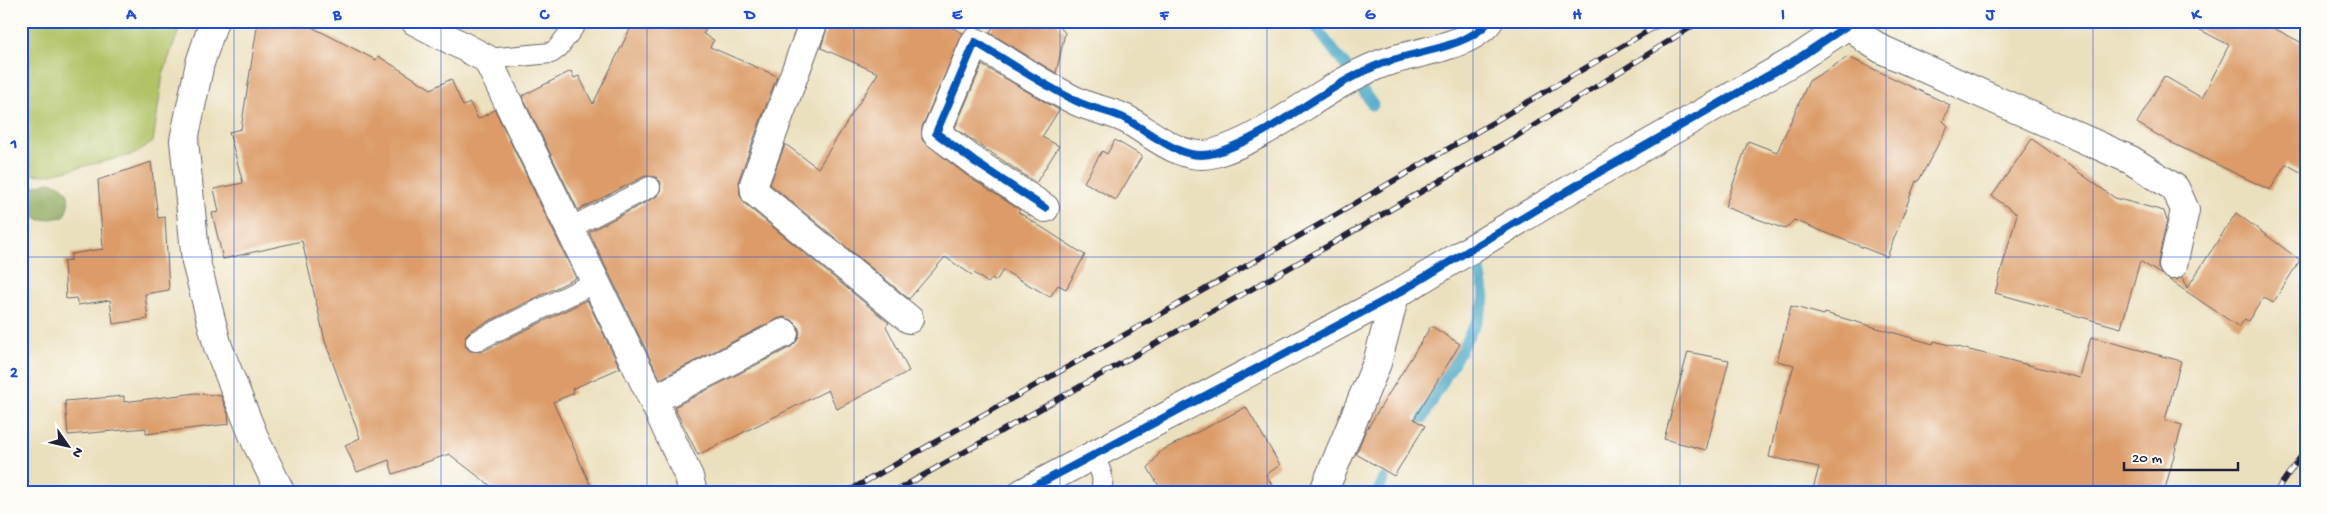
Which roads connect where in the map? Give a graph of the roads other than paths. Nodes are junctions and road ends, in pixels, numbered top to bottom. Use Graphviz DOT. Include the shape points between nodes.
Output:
graph roads {
  1 [pos="214,21"];
  2 [pos="415,21"];
  3 [pos="578,21"];
  4 [pos="814,21"];
  5 [pos="1489,21"];
  6 [pos="1852,23"];
  7 [pos="978,32"];
  8 [pos="487,59"];
  9 [pos="650,187"];
  10 [pos="1045,208"];
  11 [pos="570,228"];
  12 [pos="2173,266"];
  13 [pos="596,282"];
  14 [pos="1396,295"];
  15 [pos="909,319"];
  16 [pos="784,333"];
  17 [pos="476,342"];
  18 [pos="653,400"];
  19 [pos="1093,456"];
  20 [pos="281,493"];
  21 [pos="690,493"];
  22 [pos="1022,493"];
  23 [pos="1100,493"];
  24 [pos="1323,493"];
  1 -- 20 [label="street" via="200,63 184,140 196,262 218,347 256,442"];
  2 -- 8 [label="street"];
  3 -- 8 [label="lane" via="551,53"];
  4 -- 15 [label="street" via="754,184 755,192"];
  5 -- 7 [label="street" via="1467,38 1371,69 1240,144 1213,154 1179,151 1124,118 1076,101"];
  6 -- 12 [label="street" via="1867,40 1883,50 2131,160 2175,188 2185,210"];
  6 -- 14 [label="street" via="1797,59 1589,178"];
  7 -- 10 [label="street" via="936,133"];
  8 -- 11 [label="street"];
  9 -- 11 [label="lane"];
  11 -- 13 [label="street"];
  13 -- 17 [label="lane"];
  13 -- 18 [label="street"];
  14 -- 19 [label="street"];
  14 -- 24 [label="street" via="1376,363"];
  16 -- 18 [label="street"];
  18 -- 21 [label="street" via="689,477"];
  19 -- 22 [label="street"];
  19 -- 23 [label="lane" via="1102,474"];
}
